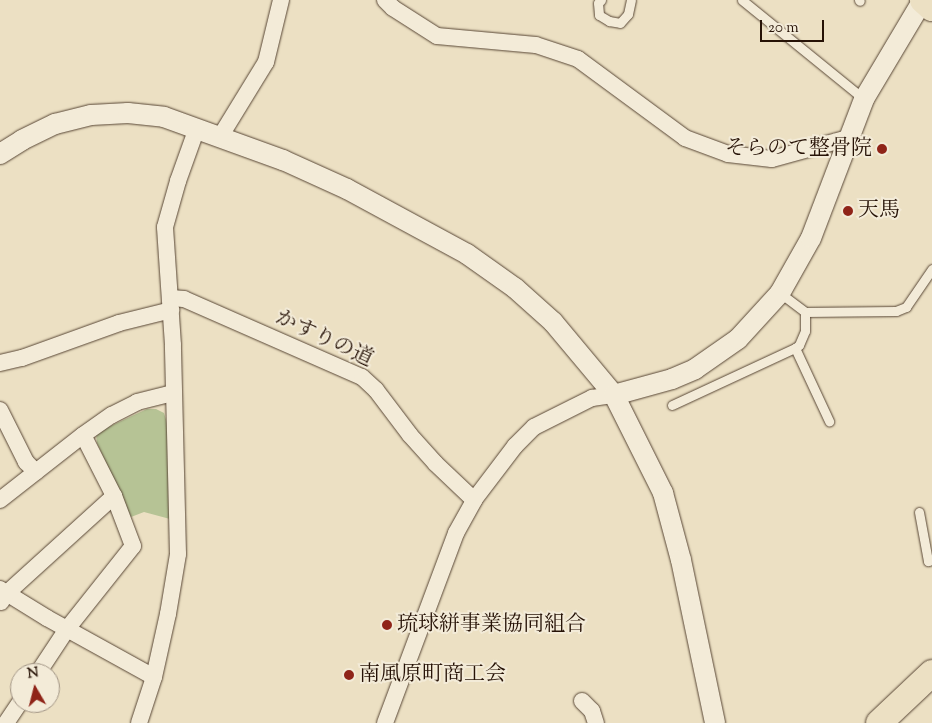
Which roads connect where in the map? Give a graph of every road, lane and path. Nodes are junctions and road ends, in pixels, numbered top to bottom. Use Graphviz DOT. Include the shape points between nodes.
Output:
graph roads {
  1 [pos="281,0"];
  2 [pos="385,0"];
  3 [pos="601,0"];
  4 [pos="631,0"];
  5 [pos="742,0"];
  6 [pos="923,0"];
  7 [pos="932,8"];
  8 [pos="864,99"];
  9 [pos="197,128"];
  10 [pos="220,136"];
  11 [pos="848,138"];
  12 [pos="0,154"];
  13 [pos="932,269"];
  14 [pos="780,293"];
  15 [pos="171,304"];
  16 [pos="805,312"];
  17 [pos="795,348"];
  18 [pos="0,363"];
  19 [pos="174,393"];
  20 [pos="614,395"];
  21 [pos="672,405"];
  22 [pos="0,410"];
  23 [pos="829,421"];
  24 [pos="4,427"];
  25 [pos="83,435"];
  26 [pos="36,472"];
  27 [pos="114,496"];
  28 [pos="0,500"];
  29 [pos="474,500"];
  30 [pos="919,512"];
  31 [pos="932,560"];
  32 [pos="2,596"];
  33 [pos="67,629"];
  34 [pos="45,663"];
  35 [pos="932,673"];
  36 [pos="154,677"];
  37 [pos="582,701"];
  38 [pos="139,723"];
  39 [pos="385,723"];
  40 [pos="596,723"];
  41 [pos="715,723"];
  42 [pos="879,723"];
  1 -- 10 [label="street" via="266,62"];
  2 -- 11 [label="street" via="437,36 536,45 578,59 684,138 728,154 772,160"];
  3 -- 4 [label="lane" via="598,3 599,14 620,23 628,14"];
  5 -- 8 [label="lane"];
  6 -- 7 [label="main road"];
  6 -- 8 [label="street"];
  8 -- 11 [label="street"];
  9 -- 10 [label="street"];
  9 -- 12 [label="street" via="164,117 128,113 91,115 55,124"];
  9 -- 15 [label="street" via="165,227"];
  10 -- 20 [label="street" via="347,189 467,254 515,288 553,322"];
  11 -- 14 [label="street" via="811,238"];
  13 -- 16 [label="lane" via="906,307 896,311"];
  14 -- 16 [label="lane"];
  14 -- 20 [label="street" via="738,339 695,369"];
  15 -- 18 [label="street"];
  15 -- 19 [label="street"];
  15 -- 29 [label="street, かすりの道" via="184,299 362,377 435,463"];
  16 -- 17 [label="lane" via="805,331"];
  17 -- 21 [label="lane"];
  17 -- 23 [label="lane"];
  19 -- 25 [label="street" via="136,402"];
  19 -- 36 [label="street" via="178,554"];
  20 -- 29 [label="street" via="592,398 534,427 515,446"];
  20 -- 41 [label="street" via="665,501 682,560"];
  22 -- 24 [label="street"];
  24 -- 26 [label="street"];
  25 -- 26 [label="street"];
  25 -- 27 [label="street"];
  26 -- 28 [label="street"];
  27 -- 32 [label="street"];
  27 -- 33 [label="street" via="133,546"];
  29 -- 39 [label="street" via="456,533"];
  30 -- 31 [label="lane" via="928,561"];
  32 -- 33 [label="street"];
  33 -- 34 [label="street"];
  33 -- 36 [label="street"];
  35 -- 42 [label="main road"];
  36 -- 38 [label="street"];
  37 -- 40 [label="street" via="592,711"];
}
